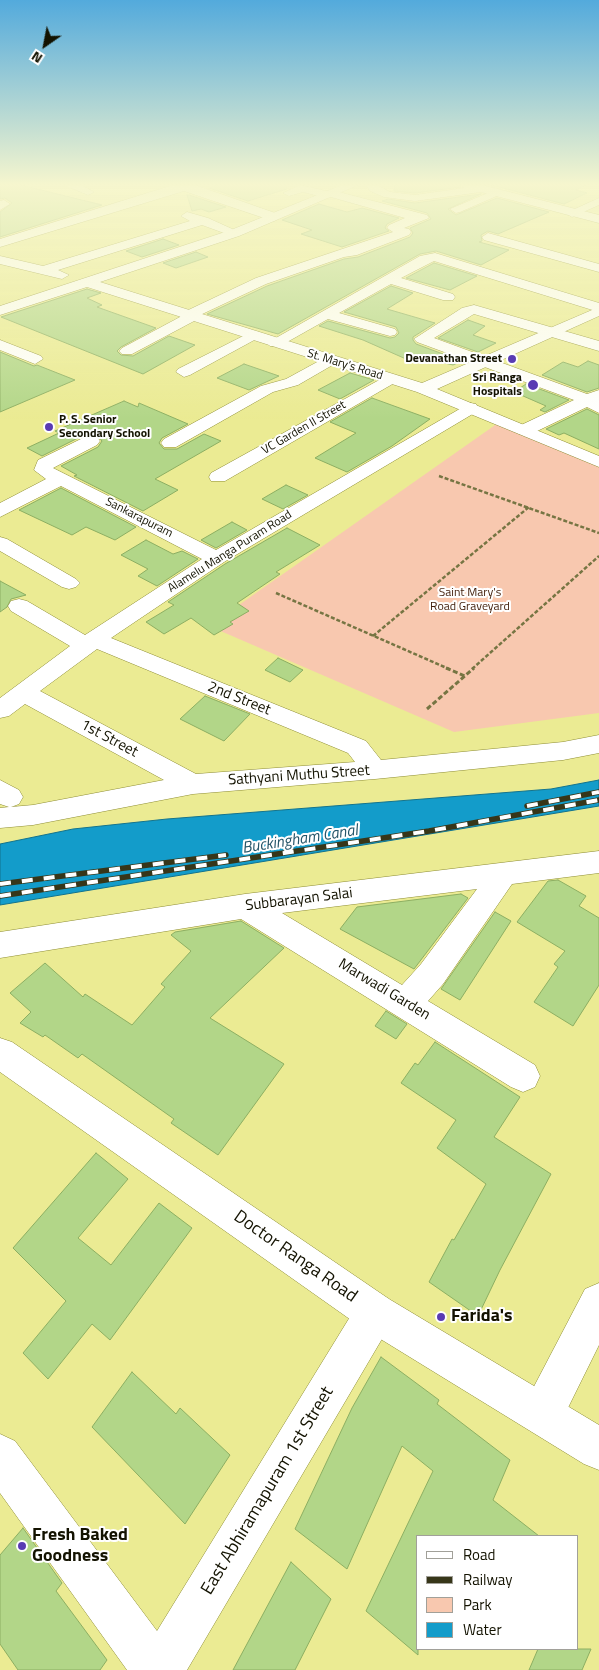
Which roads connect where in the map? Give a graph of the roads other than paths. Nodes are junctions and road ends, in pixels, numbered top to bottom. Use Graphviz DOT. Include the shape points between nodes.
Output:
graph roads {
  1 [pos="13,263"];
  2 [pos="68,263"];
  3 [pos="144,263"];
  4 [pos="313,263"];
  5 [pos="420,263"];
  6 [pos="456,263"];
  7 [pos="582,263"];
  8 [pos="599,268"];
  9 [pos="45,270"];
  10 [pos="390,279"];
  11 [pos="86,282"];
  12 [pos="448,297"];
  13 [pos="599,309"];
  14 [pos="0,311"];
  15 [pos="326,314"];
  16 [pos="189,316"];
  17 [pos="390,332"];
  18 [pos="552,332"];
  19 [pos="253,335"];
  20 [pos="274,342"];
  21 [pos="0,345"];
  22 [pos="599,346"];
  23 [pos="127,351"];
  24 [pos="35,359"];
  25 [pos="330,360"];
  26 [pos="485,362"];
  27 [pos="184,372"];
  28 [pos="390,379"];
  29 [pos="423,389"];
  30 [pos="595,401"];
  31 [pos="470,408"];
  32 [pos="525,430"];
  33 [pos="91,441"];
  34 [pos="170,443"];
  35 [pos="599,462"];
  36 [pos="218,477"];
  37 [pos="62,478"];
  38 [pos="0,511"];
  39 [pos="0,543"];
  40 [pos="217,558"];
  41 [pos="69,584"];
  42 [pos="19,606"];
  43 [pos="91,642"];
  44 [pos="24,693"];
  45 [pos="0,710"];
  46 [pos="599,744"];
  47 [pos="375,770"];
  48 [pos="193,784"];
  49 [pos="3,802"];
  50 [pos="593,867"];
  51 [pos="503,875"];
  52 [pos="245,906"];
  53 [pos="0,945"];
  54 [pos="406,1003"];
  55 [pos="0,1052"];
  56 [pos="523,1076"];
  57 [pos="599,1303"];
  58 [pos="375,1313"];
  59 [pos="543,1413"];
  60 [pos="599,1450"];
  61 [pos="0,1456"];
  62 [pos="156,1670"];
  63 [pos="160,1670"];
  1 -- 9 [label="street, St. Mary's Road"];
  2 -- 9 [label="street"];
  3 -- 11 [label="street"];
  4 -- 16 [label="street" via="261,281"];
  5 -- 10 [label="street"];
  6 -- 13 [label="street"];
  7 -- 8 [label="street"];
  9 -- 11 [label="street, St. Mary's Road"];
  10 -- 12 [label="street"];
  10 -- 15 [label="street"];
  11 -- 14 [label="street"];
  11 -- 16 [label="street, St. Mary's Road"];
  13 -- 18 [label="street"];
  15 -- 17 [label="street"];
  15 -- 20 [label="street"];
  16 -- 19 [label="street, St. Mary's Road"];
  16 -- 23 [label="street"];
  18 -- 22 [label="street"];
  18 -- 26 [label="street"];
  18 -- 26 [label="street" via="474,309 422,340"];
  19 -- 20 [label="street, St. Mary's Road"];
  19 -- 27 [label="street"];
  20 -- 25 [label="street, St. Mary's Road"];
  21 -- 24 [label="street"];
  25 -- 28 [label="street, St. Mary's Road"];
  25 -- 34 [label="street" via="292,382 267,389"];
  26 -- 29 [label="street"];
  26 -- 30 [label="street"];
  28 -- 29 [label="street, St. Mary's Road"];
  28 -- 36 [label="street, VC Garden II Street"];
  29 -- 31 [label="street, St. Mary's Road"];
  30 -- 32 [label="street"];
  31 -- 32 [label="street, St. Mary's Road"];
  31 -- 40 [label="street, Alamelu Manga Puram Road"];
  32 -- 35 [label="street, St. Mary's Road"];
  33 -- 37 [label="street, Sankarapuram" via="44,464 43,470"];
  37 -- 38 [label="street"];
  37 -- 40 [label="street, Sankarapuram"];
  39 -- 41 [label="street"];
  40 -- 43 [label="street, Alamelu Manga Puram Road"];
  42 -- 43 [label="street, 2nd Street" via="74,639"];
  43 -- 44 [label="street, Alamelu Manga Puram Road"];
  43 -- 47 [label="street, 2nd Street" via="357,747"];
  44 -- 45 [label="street, Alamelu Manga Puram Road"];
  44 -- 48 [label="street, 1st Street"];
  46 -- 47 [label="street, Sathyani Muthu Street" via="563,751"];
  47 -- 48 [label="street, Sathyani Muthu Street"];
  48 -- 49 [label="street, Sathyani Muthu Street" via="33,815"];
  50 -- 51 [label="street, Subbarayan Salai"];
  51 -- 52 [label="street, Subbarayan Salai"];
  51 -- 54 [label="street" via="432,974"];
  52 -- 53 [label="street, Subbarayan Salai"];
  52 -- 54 [label="street, Marwadi Garden"];
  54 -- 56 [label="street, Marwadi Garden"];
  55 -- 58 [label="street, Doctor Ranga Road"];
  57 -- 59 [label="street"];
  58 -- 59 [label="street, Doctor Ranga Road"];
  58 -- 63 [label="street, East Abhiramapuram 1st Street"];
  59 -- 60 [label="street, Doctor Ranga Road"];
  61 -- 62 [label="street"];
}
